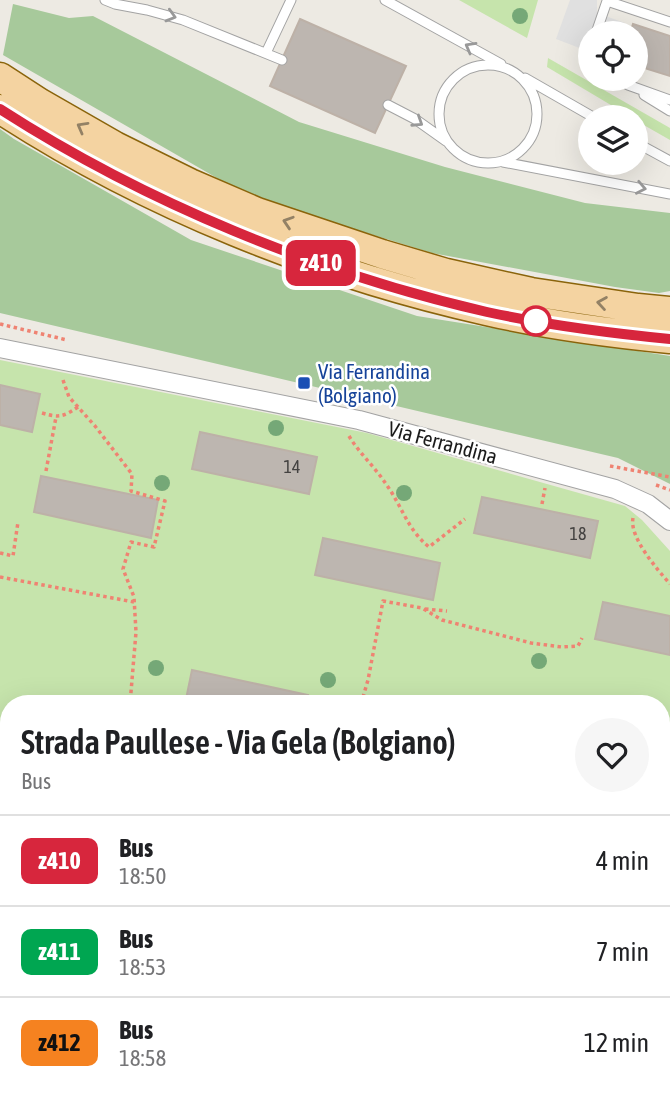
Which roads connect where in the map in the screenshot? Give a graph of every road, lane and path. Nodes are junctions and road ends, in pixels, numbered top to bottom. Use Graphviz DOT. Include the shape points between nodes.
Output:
graph roads {
  1 [pos="104,0"];
  2 [pos="291,0"];
  3 [pos="385,0"];
  4 [pos="600,21"];
  5 [pos="670,22"];
  6 [pos="266,53"];
  7 [pos="282,60"];
  8 [pos="510,70"];
  9 [pos="0,77"];
  10 [pos="638,91"];
  11 [pos="645,91"];
  12 [pos="670,100"];
  13 [pos="388,105"];
  14 [pos="0,109"];
  15 [pos="578,109"];
  16 [pos="670,111"];
  17 [pos="447,142"];
  18 [pos="648,149"];
  19 [pos="670,161"];
  20 [pos="502,162"];
  21 [pos="670,194"];
  22 [pos="670,301"];
  23 [pos="638,308"];
  24 [pos="670,312"];
  25 [pos="670,339"];
  26 [pos="0,348"];
  27 [pos="54,359"];
  28 [pos="78,407"];
  29 [pos="42,413"];
  30 [pos="342,416"];
  31 [pos="56,417"];
  32 [pos="46,471"];
  33 [pos="637,498"];
  34 [pos="465,519"];
  35 [pos="670,522"];
  36 [pos="18,523"];
  37 [pos="0,553"];
  38 [pos="0,577"];
  39 [pos="670,584"];
  40 [pos="134,601"];
  41 [pos="422,608"];
  42 [pos="447,611"];
  43 [pos="582,638"];
  44 [pos="131,695"];
  45 [pos="364,695"];
  1 -- 6 [label="lane, one-way" via="183,20"];
  2 -- 6 [label="lane"];
  8 -- 3 [label="lane, one-way"];
  4 -- 5 [label="lane" via="607,1"];
  6 -- 7 [label="lane"];
  8 -- 15 [label="lane"];
  8 -- 17 [label="lane" via="478,66 451,81 438,111"];
  8 -- 20 [label="lane" via="531,90 538,119 526,146"];
  23 -- 9 [label="main road, one-way" via="446,273 257,212 115,146"];
  10 -- 16 [label="lane"];
  11 -- 12 [label="lane"];
  13 -- 17 [label="lane, one-way"];
  14 -- 25 [label="main road" via="112,175 187,211 323,264 487,312"];
  17 -- 20 [label="lane" via="472,162"];
  18 -- 19 [label="lane"];
  20 -- 21 [label="lane, one-way"];
  22 -- 23 [label="main road"];
  23 -- 24 [label="main road"];
  26 -- 27 [label="street, Via Ferrandina"];
  27 -- 28 [label="path" via="69,397"];
  27 -- 30 [label="street, Via Ferrandina"];
  28 -- 31 [label="path"];
  28 -- 40 [label="path" via="132,474 131,491 165,501 154,547 131,542 123,569"];
  29 -- 31 [label="path"];
  30 -- 33 [label="street, Via Ferrandina"];
  30 -- 34 [label="path" via="350,439 388,486 418,538 429,547"];
  31 -- 32 [label="path"];
  33 -- 35 [label="street, Via Ferrandina"];
  33 -- 39 [label="path" via="631,526"];
  36 -- 37 [label="path" via="13,556"];
  38 -- 40 [label="path"];
  40 -- 44 [label="path" via="136,649"];
  41 -- 42 [label="path"];
  41 -- 43 [label="path" via="442,620 531,643 578,646"];
  41 -- 45 [label="path" via="383,601"];
}
